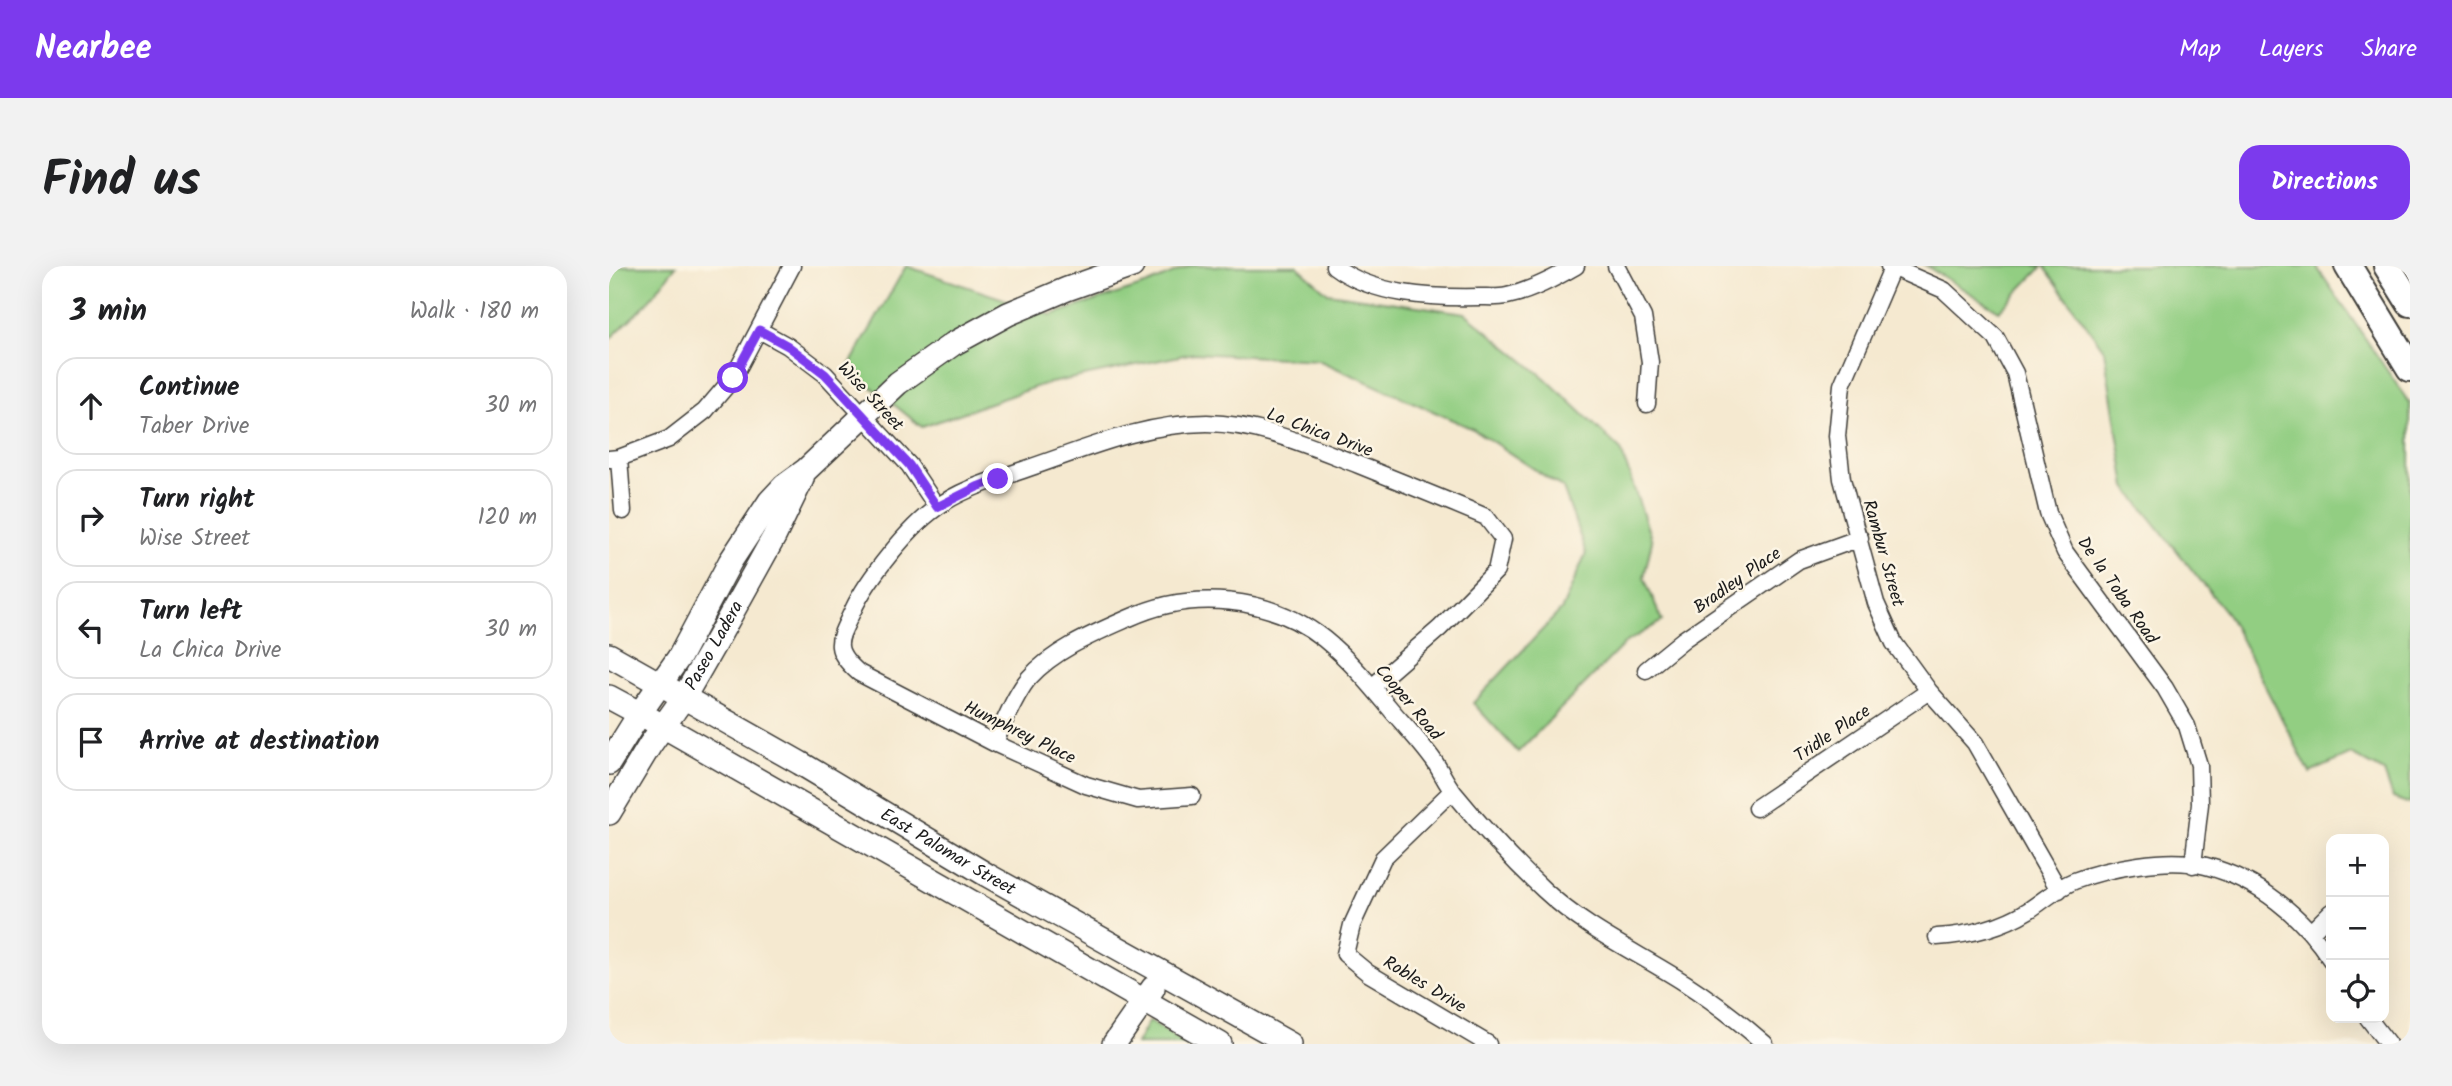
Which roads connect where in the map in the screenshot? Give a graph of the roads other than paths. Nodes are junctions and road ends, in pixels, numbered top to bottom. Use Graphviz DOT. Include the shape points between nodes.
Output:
graph roads {
  1 [pos="792,266"];
  2 [pos="1132,266"];
  3 [pos="1334,266"];
  4 [pos="1576,266"];
  5 [pos="1616,266"];
  6 [pos="2348,266"];
  7 [pos="2386,266"];
  8 [pos="1891,267"];
  9 [pos="2410,303"];
  10 [pos="759,330"];
  11 [pos="2410,368"];
  12 [pos="1647,404"];
  13 [pos="863,415"];
  14 [pos="614,458"];
  15 [pos="806,470"];
  16 [pos="937,507"];
  17 [pos="623,512"];
  18 [pos="1860,538"];
  19 [pos="609,655"];
  20 [pos="843,660"];
  21 [pos="1646,670"];
  22 [pos="661,685"];
  23 [pos="1372,687"];
  24 [pos="1929,691"];
  25 [pos="609,697"];
  26 [pos="684,697"];
  27 [pos="640,713"];
  28 [pos="663,726"];
  29 [pos="994,743"];
  30 [pos="609,763"];
  31 [pos="1452,791"];
  32 [pos="1192,796"];
  33 [pos="1756,808"];
  34 [pos="609,813"];
  35 [pos="2193,865"];
  36 [pos="2059,890"];
  37 [pos="2326,917"];
  38 [pos="2311,932"];
  39 [pos="1937,937"];
  40 [pos="2326,953"];
  41 [pos="1162,973"];
  42 [pos="1143,1000"];
  43 [pos="2371,1023"];
  44 [pos="2381,1042"];
  45 [pos="1114,1044"];
  46 [pos="1220,1044"];
  47 [pos="1290,1044"];
  48 [pos="1487,1044"];
  49 [pos="1765,1044"];
  1 -- 10 [label="street"];
  2 -- 13 [label="main road, Paseo Ladera" via="1007,314 953,344"];
  3 -- 4 [label="street" via="1385,289 1442,298 1506,297"];
  5 -- 12 [label="street" via="1643,317 1650,362"];
  6 -- 11 [label="main road"];
  7 -- 9 [label="main road"];
  8 -- 18 [label="street, Rambur Street" via="1842,385 1837,436 1842,478"];
  8 -- 35 [label="street, De la Toba Road" via="1944,290 1996,338 2015,373 2048,513 2064,552 2165,688 2187,726 2199,765"];
  10 -- 13 [label="street, Wise Street" via="825,374"];
  10 -- 14 [label="street" via="733,378 705,411 669,439"];
  13 -- 15 [label="main road, Paseo Ladera"];
  13 -- 16 [label="street, Wise Street" via="909,465"];
  14 -- 17 [label="street"];
  15 -- 22 [label="main road, Paseo Ladera" via="784,486 763,512"];
  15 -- 26 [label="main road, Paseo Ladera" via="774,537"];
  16 -- 20 [label="street, La Chica Drive" via="902,539 856,603 839,642"];
  16 -- 23 [label="street, La Chica Drive" via="977,487 1124,435 1206,423 1245,426 1296,440 1486,517 1503,539 1496,571"];
  18 -- 21 [label="street, Bradley Place" via="1799,560"];
  18 -- 24 [label="street, Rambur Street" via="1876,603 1894,643"];
  19 -- 22 [label="main road, East Palomar Street"];
  20 -- 29 [label="street, Humphrey Place" via="859,673"];
  22 -- 26 [label="main road, East Palomar Street"];
  22 -- 27 [label="main road, Paseo Ladera"];
  23 -- 29 [label="street, Cooper Road" via="1323,638 1293,618 1242,604 1190,601 1139,613 1052,658 1027,680"];
  23 -- 31 [label="street, Cooper Road" via="1434,761"];
  24 -- 33 [label="street, Tridle Place"];
  24 -- 36 [label="street, Rambur Street" via="1975,743"];
  25 -- 27 [label="main road, East Palomar Street"];
  26 -- 28 [label="main road, Paseo Ladera"];
  26 -- 41 [label="main road, East Palomar Street"];
  27 -- 28 [label="main road, East Palomar Street"];
  27 -- 30 [label="main road, Paseo Ladera"];
  28 -- 34 [label="main road, Paseo Ladera"];
  28 -- 42 [label="main road, East Palomar Street"];
  29 -- 32 [label="street, Humphrey Place" via="1118,796 1138,800"];
  31 -- 48 [label="street, Robles Drive" via="1383,858 1352,925 1345,954 1368,973"];
  31 -- 49 [label="street, Cooper Road" via="1562,907 1592,930 1708,998"];
  35 -- 36 [label="street" via="2162,863 2115,870"];
  35 -- 38 [label="street" via="2245,881"];
  36 -- 39 [label="street" via="2001,926"];
  37 -- 38 [label="street"];
  38 -- 40 [label="street"];
  41 -- 42 [label="main road"];
  41 -- 47 [label="main road, East Palomar Street"];
  42 -- 45 [label="main road"];
  42 -- 46 [label="main road, East Palomar Street"];
  43 -- 44 [label="street"];
}
